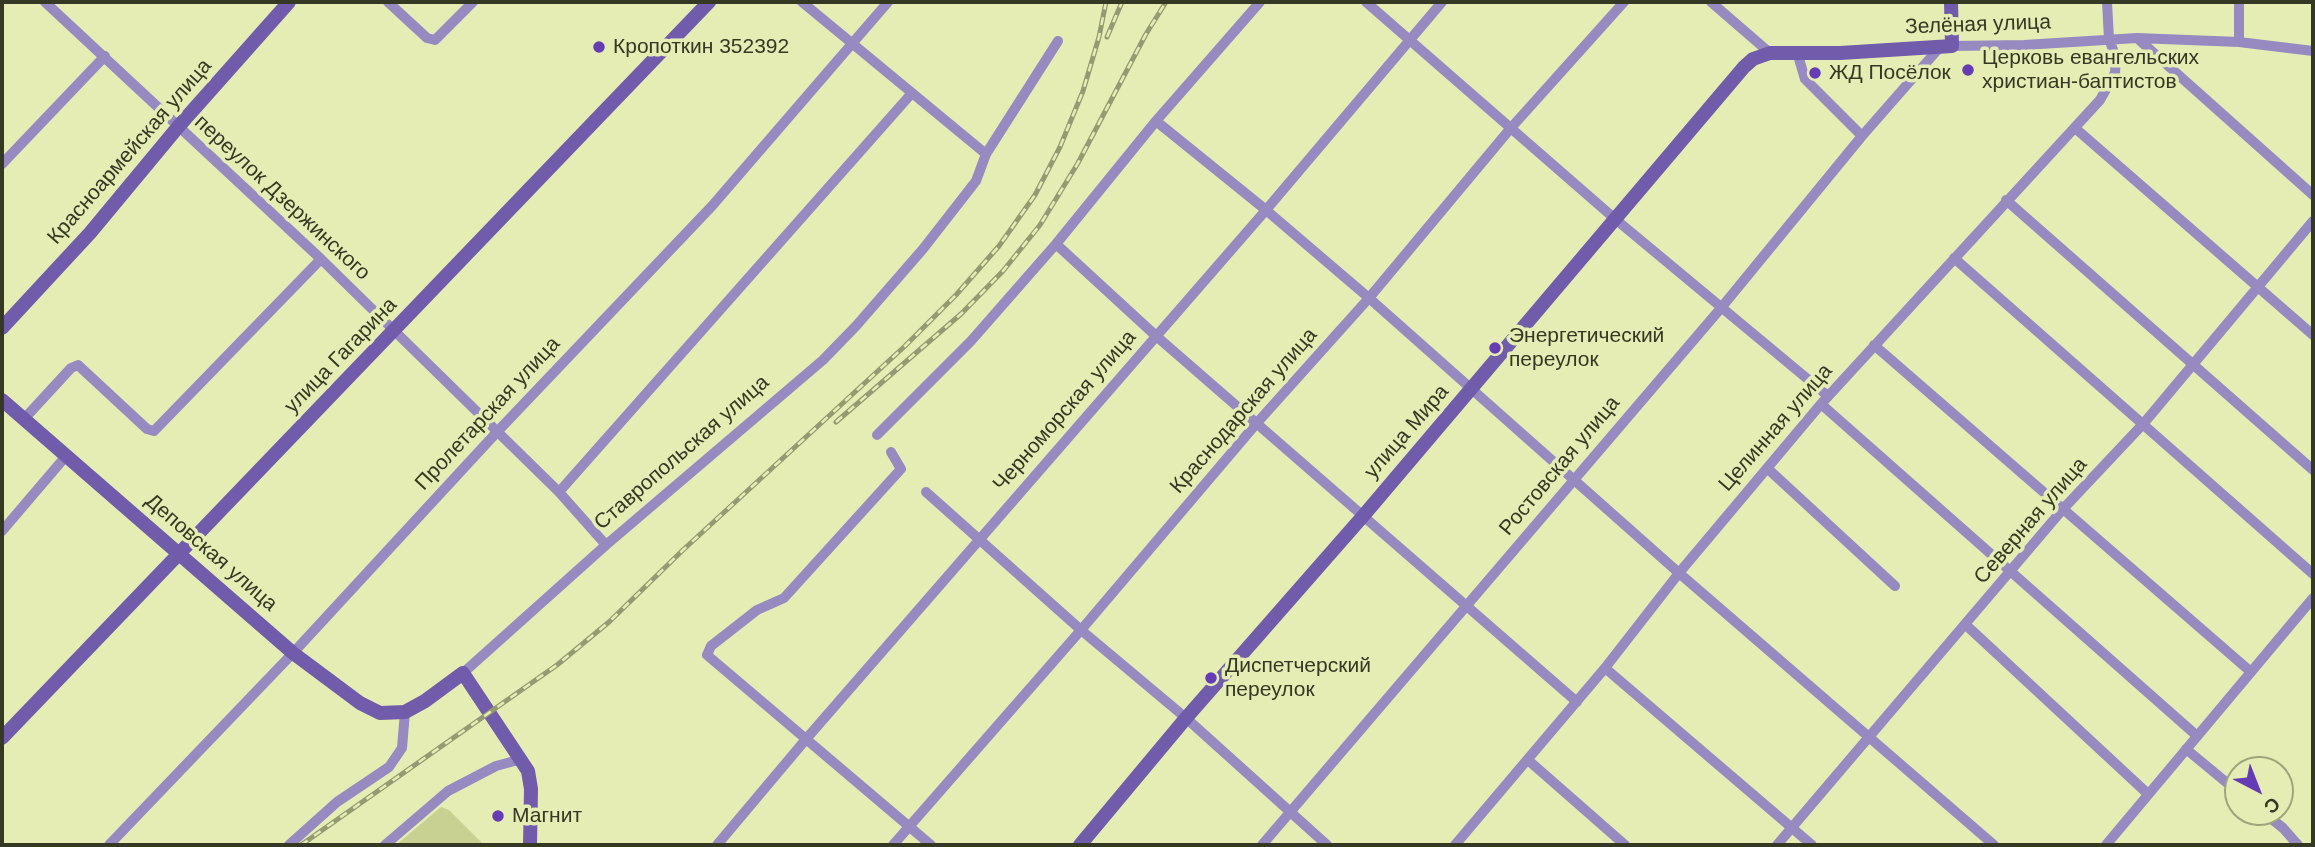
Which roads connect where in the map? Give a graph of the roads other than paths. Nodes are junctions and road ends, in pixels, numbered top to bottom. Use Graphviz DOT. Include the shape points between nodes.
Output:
graph roads {
  1 [pos="45,2"];
  2 [pos="289,2"];
  3 [pos="388,2"];
  4 [pos="472,2"];
  5 [pos="709,2"];
  6 [pos="802,2"];
  7 [pos="888,2"];
  8 [pos="1260,2"];
  9 [pos="1366,2"];
  10 [pos="1442,2"];
  11 [pos="1624,2"];
  12 [pos="1711,2"];
  13 [pos="1951,2"];
  14 [pos="2107,2"];
  15 [pos="2239,2"];
  16 [pos="2137,38"];
  17 [pos="2109,39"];
  18 [pos="1409,40"];
  19 [pos="1058,41"];
  20 [pos="2239,42"];
  21 [pos="853,44"];
  22 [pos="1946,46"];
  23 [pos="2313,51"];
  24 [pos="1797,52"];
  25 [pos="1770,53"];
  26 [pos="105,56"];
  27 [pos="912,93"];
  28 [pos="1156,121"];
  29 [pos="178,127"];
  30 [pos="2075,128"];
  31 [pos="1510,129"];
  32 [pos="1863,136"];
  33 [pos="986,154"];
  34 [pos="2,164"];
  35 [pos="2313,195"];
  36 [pos="2006,200"];
  37 [pos="1266,210"];
  38 [pos="1614,218"];
  39 [pos="2313,221"];
  40 [pos="1056,244"];
  41 [pos="1954,258"];
  42 [pos="321,259"];
  43 [pos="2258,287"];
  44 [pos="1369,298"];
  45 [pos="1721,308"];
  46 [pos="2,328"];
  47 [pos="394,331"];
  48 [pos="2313,334"];
  49 [pos="1155,335"];
  50 [pos="1874,345"];
  51 [pos="2191,364"];
  52 [pos="1471,390"];
  53 [pos="2,400"];
  54 [pos="1825,400"];
  55 [pos="23,419"];
  56 [pos="2144,423"];
  57 [pos="1256,424"];
  58 [pos="497,432"];
  59 [pos="877,435"];
  60 [pos="891,452"];
  61 [pos="66,456"];
  62 [pos="1767,468"];
  63 [pos="2313,470"];
  64 [pos="1573,480"];
  65 [pos="559,492"];
  66 [pos="926,492"];
  67 [pos="2063,509"];
  68 [pos="1364,515"];
  69 [pos="2,531"];
  70 [pos="979,540"];
  71 [pos="606,545"];
  72 [pos="180,553"];
  73 [pos="2012,571"];
  74 [pos="1679,573"];
  75 [pos="2313,574"];
  76 [pos="1895,586"];
  77 [pos="2313,598"];
  78 [pos="1467,606"];
  79 [pos="1966,625"];
  80 [pos="1082,631"];
  81 [pos="293,653"];
  82 [pos="1605,668"];
  83 [pos="2251,672"];
  84 [pos="463,673"];
  85 [pos="1577,702"];
  86 [pos="405,712"];
  87 [pos="1186,718"];
  88 [pos="2196,735"];
  89 [pos="1869,737"];
  90 [pos="2,738"];
  91 [pos="807,738"];
  92 [pos="2186,749"];
  93 [pos="522,759"];
  94 [pos="1528,760"];
  95 [pos="2224,780"];
  96 [pos="2148,794"];
  97 [pos="1290,813"];
  98 [pos="2280,826"];
  99 [pos="910,827"];
  100 [pos="1792,828"];
  101 [pos="109,845"];
  102 [pos="289,845"];
  103 [pos="385,845"];
  104 [pos="530,845"];
  105 [pos="717,845"];
  106 [pos="893,845"];
  107 [pos="931,845"];
  108 [pos="1080,845"];
  109 [pos="1262,845"];
  110 [pos="1327,845"];
  111 [pos="1455,845"];
  112 [pos="1625,845"];
  113 [pos="1777,845"];
  114 [pos="1812,845"];
  115 [pos="1994,845"];
  116 [pos="2106,845"];
  117 [pos="2298,845"];
  1 -- 26 [label="street, переулок Дзержинского"];
  2 -- 29 [label="street, Красноармейская улица"];
  3 -- 4 [label="street" via="435,40"];
  5 -- 47 [label="street, улица Гагарина"];
  6 -- 21 [label="street"];
  7 -- 21 [label="street, Пролетарская улица"];
  8 -- 28 [label="street"];
  9 -- 18 [label="street"];
  10 -- 18 [label="street, Черноморская улица"];
  11 -- 31 [label="street, Краснодарская улица"];
  12 -- 25 [label="street"];
  13 -- 22 [label="street"];
  14 -- 17 [label="street, Целинная улица"];
  15 -- 20 [label="street"];
  16 -- 17 [label="street, Зелёная улица"];
  16 -- 20 [label="street, Зелёная улица"];
  16 -- 35 [label="street"];
  17 -- 22 [label="street, Зелёная улица"];
  17 -- 30 [label="street, Целинная улица" via="2116,58 2115,73 2100,100"];
  18 -- 31 [label="street"];
  18 -- 37 [label="street, Черноморская улица"];
  19 -- 33 [label="street, Ставропольская улица"];
  20 -- 23 [label="street, Зелёная улица"];
  21 -- 27 [label="street"];
  21 -- 58 [label="street, Пролетарская улица" via="712,206"];
  22 -- 24 [label="street, Зелёная улица"];
  22 -- 32 [label="street, Ростовская улица"];
  24 -- 25 [label="street, Зелёная улица"];
  24 -- 32 [label="street" via="1805,79"];
  25 -- 38 [label="street, улица Мира" via="1744,67"];
  26 -- 29 [label="street, переулок Дзержинского"];
  26 -- 34 [label="street"];
  27 -- 33 [label="street"];
  27 -- 65 [label="street"];
  28 -- 37 [label="street"];
  28 -- 40 [label="street"];
  29 -- 42 [label="street, переулок Дзержинского"];
  29 -- 46 [label="street, Красноармейская улица" via="90,233"];
  30 -- 36 [label="street, Целинная улица"];
  30 -- 43 [label="street"];
  31 -- 38 [label="street"];
  31 -- 44 [label="street, Краснодарская улица"];
  32 -- 45 [label="street, Ростовская улица"];
  33 -- 71 [label="street, Ставропольская улица" via="976,181 836,347"];
  36 -- 41 [label="street, Целинная улица"];
  36 -- 51 [label="street"];
  37 -- 44 [label="street"];
  37 -- 49 [label="street, Черноморская улица"];
  38 -- 45 [label="street"];
  38 -- 52 [label="street, улица Мира"];
  39 -- 43 [label="street, Северная улица"];
  40 -- 49 [label="street"];
  40 -- 59 [label="street" via="971,341"];
  41 -- 50 [label="street, Целинная улица"];
  41 -- 56 [label="street"];
  42 -- 47 [label="street, переулок Дзержинского"];
  42 -- 55 [label="street" via="154,430 147,429 78,365"];
  43 -- 48 [label="street"];
  43 -- 51 [label="street, Северная улица"];
  44 -- 52 [label="street"];
  44 -- 57 [label="street, Краснодарская улица"];
  45 -- 54 [label="street"];
  45 -- 64 [label="street, Ростовская улица"];
  47 -- 58 [label="street, переулок Дзержинского"];
  47 -- 72 [label="street, улица Гагарина"];
  49 -- 57 [label="street"];
  49 -- 70 [label="street, Черноморская улица"];
  50 -- 54 [label="street, Целинная улица"];
  50 -- 67 [label="street"];
  51 -- 56 [label="street, Северная улица"];
  51 -- 63 [label="street"];
  52 -- 64 [label="street"];
  52 -- 68 [label="street, улица Мира"];
  53 -- 55 [label="street, Деповская улица"];
  54 -- 62 [label="street, Целинная улица"];
  54 -- 73 [label="street"];
  55 -- 61 [label="street, Деповская улица"];
  56 -- 67 [label="street, Северная улица"];
  56 -- 75 [label="street"];
  57 -- 68 [label="street"];
  57 -- 80 [label="street, Краснодарская улица"];
  58 -- 65 [label="street, переулок Дзержинского"];
  58 -- 81 [label="street, Пролетарская улица"];
  60 -- 91 [label="street" via="901,470 784,598 757,610 710,646 707,655"];
  61 -- 69 [label="street"];
  61 -- 72 [label="street, Деповская улица"];
  62 -- 74 [label="street, Целинная улица"];
  62 -- 76 [label="street"];
  64 -- 74 [label="street"];
  64 -- 78 [label="street, Ростовская улица"];
  65 -- 71 [label="street, переулок Дзержинского"];
  66 -- 70 [label="street"];
  67 -- 73 [label="street, Северная улица"];
  67 -- 83 [label="street"];
  68 -- 78 [label="street"];
  68 -- 87 [label="street, улица Мира"];
  70 -- 80 [label="street"];
  70 -- 91 [label="street, Черноморская улица"];
  71 -- 84 [label="street, Ставропольская улица"];
  72 -- 81 [label="street, Деповская улица"];
  72 -- 90 [label="street, улица Гагарина"];
  73 -- 79 [label="street, Северная улица"];
  73 -- 88 [label="street"];
  74 -- 82 [label="street, Целинная улица"];
  74 -- 89 [label="street"];
  77 -- 83 [label="street"];
  78 -- 85 [label="street"];
  78 -- 97 [label="street, Ростовская улица"];
  79 -- 89 [label="street, Северная улица"];
  79 -- 96 [label="street"];
  80 -- 87 [label="street"];
  80 -- 99 [label="street, Краснодарская улица"];
  81 -- 86 [label="street, Деповская улица" via="380,713"];
  81 -- 101 [label="street, Пролетарская улица"];
  82 -- 85 [label="street, Целинная улица"];
  82 -- 100 [label="street"];
  83 -- 88 [label="street"];
  84 -- 86 [label="street, Ставропольская улица"];
  84 -- 93 [label="street"];
  85 -- 94 [label="street, Целинная улица"];
  86 -- 102 [label="street" via="402,748 389,766 337,802"];
  87 -- 97 [label="street"];
  87 -- 108 [label="street, улица Мира"];
  88 -- 92 [label="street"];
  89 -- 100 [label="street, Северная улица"];
  89 -- 115 [label="street"];
  91 -- 99 [label="street"];
  91 -- 105 [label="street, Черноморская улица"];
  92 -- 95 [label="street"];
  92 -- 96 [label="street"];
  93 -- 103 [label="street" via="496,766 448,792"];
  93 -- 104 [label="street" via="531,789"];
  94 -- 111 [label="street, Целинная улица"];
  94 -- 112 [label="street"];
  96 -- 116 [label="street"];
  97 -- 109 [label="street, Ростовская улица"];
  97 -- 110 [label="street"];
  98 -- 117 [label="street"];
  99 -- 106 [label="street, Краснодарская улица"];
  99 -- 107 [label="street"];
  100 -- 113 [label="street, Северная улица"];
  100 -- 114 [label="street"];
}
